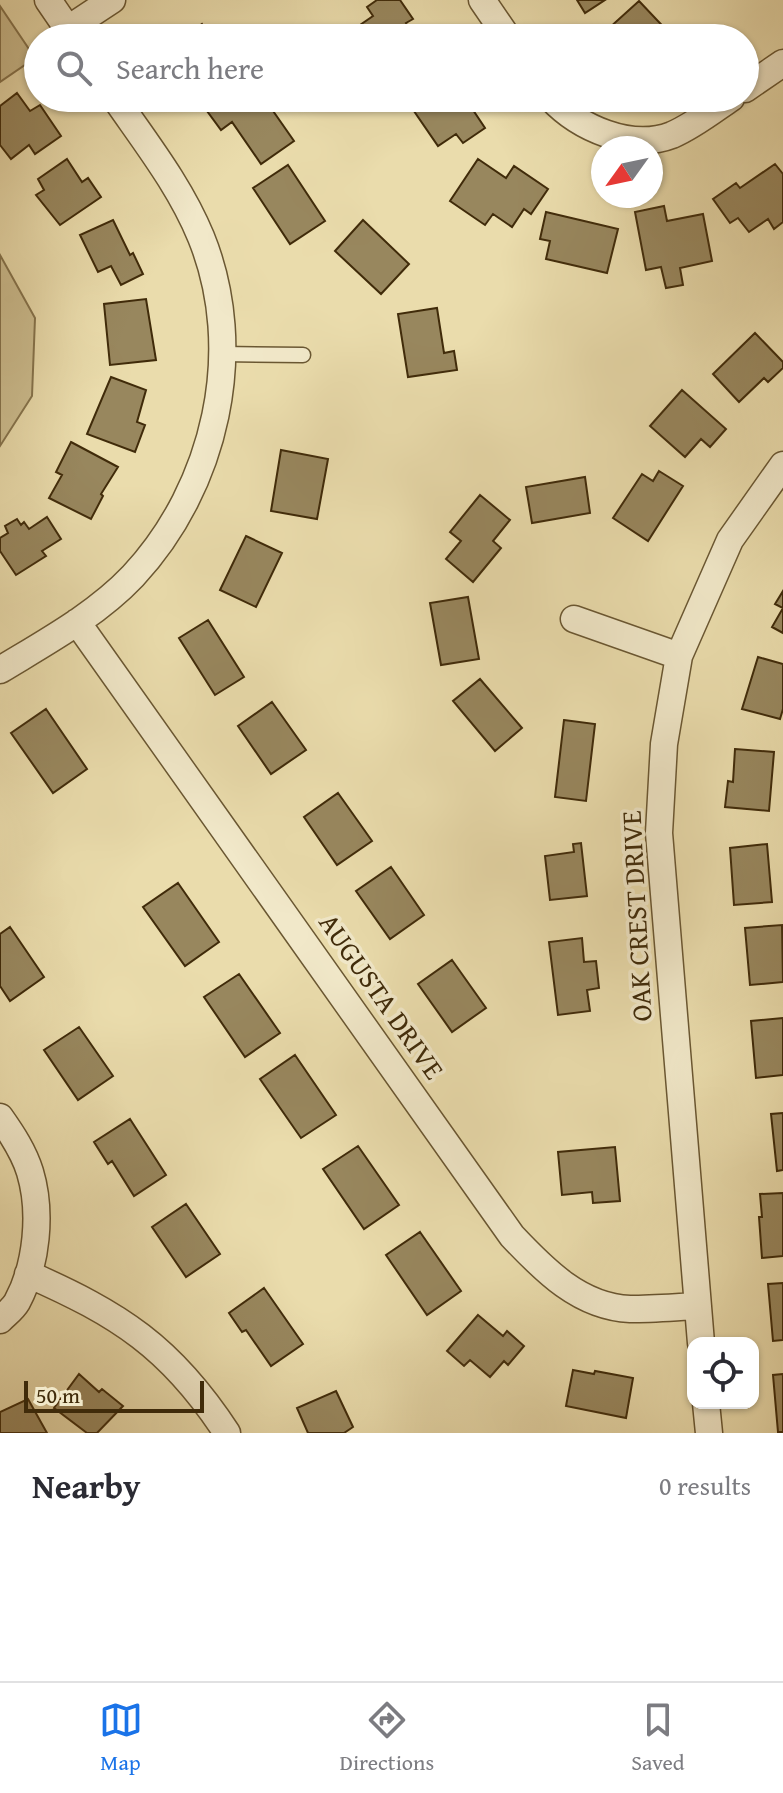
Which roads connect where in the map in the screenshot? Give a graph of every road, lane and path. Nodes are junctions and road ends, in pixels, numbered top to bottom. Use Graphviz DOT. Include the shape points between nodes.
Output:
graph roads {
  1 [pos="48,0"];
  2 [pos="112,0"];
  3 [pos="482,0"];
  4 [pos="64,24"];
  5 [pos="83,24"];
  6 [pos="498,24"];
  7 [pos="781,68"];
  8 [pos="759,81"];
  9 [pos="125,112"];
  10 [pos="566,112"];
  11 [pos="709,112"];
  12 [pos="222,354"];
  13 [pos="303,355"];
  14 [pos="783,465"];
  15 [pos="574,619"];
  16 [pos="77,622"];
  17 [pos="679,656"];
  18 [pos="0,670"];
  19 [pos="0,1117"];
  20 [pos="28,1274"];
  21 [pos="698,1306"];
  22 [pos="0,1320"];
  23 [pos="701,1337"];
  24 [pos="707,1409"];
  25 [pos="227,1433"];
  26 [pos="709,1433"];
  1 -- 4 [label="street"];
  2 -- 5 [label="street"];
  3 -- 6 [label="street"];
  7 -- 8 [label="street"];
  9 -- 12 [label="street" via="179,190 202,240 216,294"];
  10 -- 11 [label="street" via="608,134 636,140 672,135"];
  12 -- 13 [label="lane"];
  12 -- 16 [label="street" via="220,396 208,448 190,492 133,576"];
  14 -- 17 [label="street, OAK CREST DRIVE" via="730,540"];
  15 -- 17 [label="street"];
  16 -- 18 [label="street"];
  16 -- 21 [label="street, AUGUSTA DRIVE" via="541,1267 595,1301 627,1309"];
  17 -- 21 [label="street, OAK CREST DRIVE" via="664,744 659,833"];
  19 -- 20 [label="street" via="30,1172 36,1205"];
  20 -- 22 [label="street" via="16,1304"];
  20 -- 25 [label="street" via="129,1325 170,1360"];
  21 -- 23 [label="street, OAK CREST DRIVE"];
  24 -- 26 [label="street"];
}
